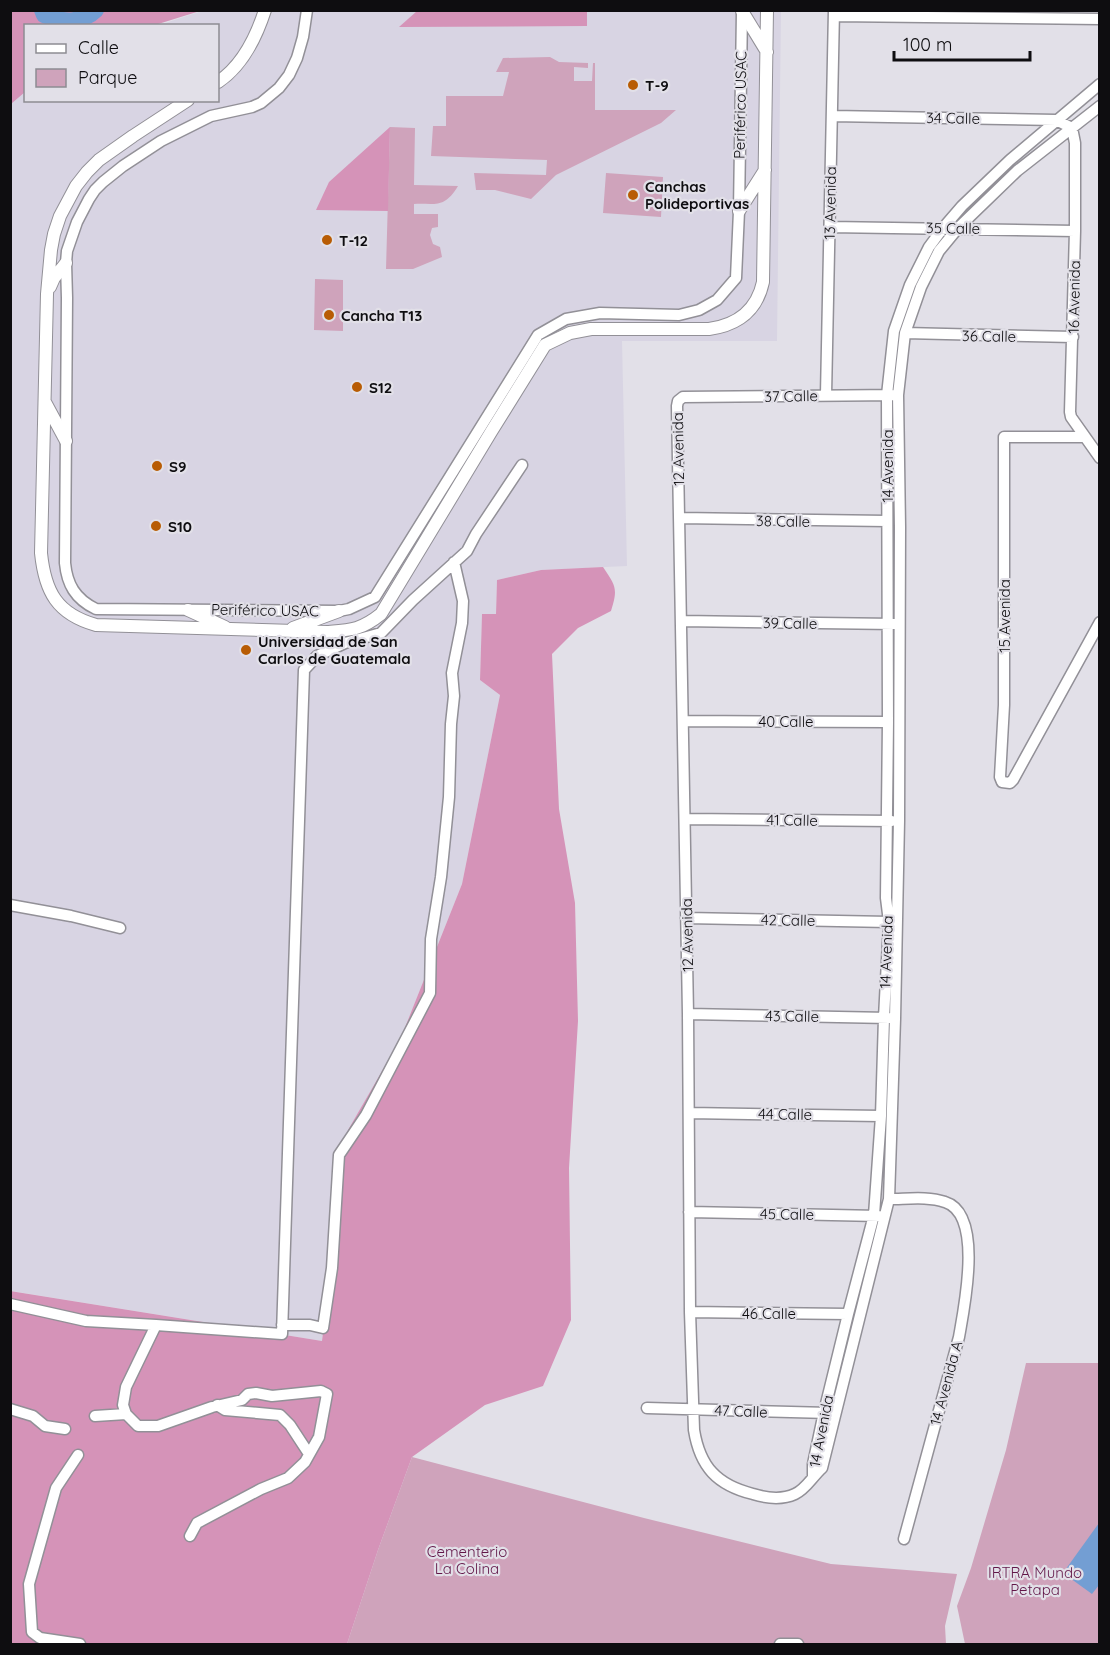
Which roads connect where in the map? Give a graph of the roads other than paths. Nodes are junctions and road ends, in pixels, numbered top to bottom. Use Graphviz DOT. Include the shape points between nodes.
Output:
graph roads {
  1 [pos="265,10"];
  2 [pos="307,10"];
  3 [pos="767,10"];
  4 [pos="742,11"];
  5 [pos="834,13"];
  6 [pos="1100,20"];
  7 [pos="767,53"];
  8 [pos="219,81"];
  9 [pos="1100,84"];
  10 [pos="185,102"];
  11 [pos="1100,106"];
  12 [pos="832,116"];
  13 [pos="1056,120"];
  14 [pos="1072,128"];
  15 [pos="765,170"];
  16 [pos="738,211"];
  17 [pos="830,227"];
  18 [pos="943,228"];
  19 [pos="958,228"];
  20 [pos="1075,231"];
  21 [pos="66,263"];
  22 [pos="47,294"];
  23 [pos="905,333"];
  24 [pos="1073,337"];
  25 [pos="826,395"];
  26 [pos="893,395"];
  27 [pos="683,397"];
  28 [pos="45,401"];
  29 [pos="1085,437"];
  30 [pos="66,441"];
  31 [pos="1100,458"];
  32 [pos="522,465"];
  33 [pos="680,518"];
  34 [pos="887,522"];
  35 [pos="454,562"];
  36 [pos="188,610"];
  37 [pos="339,611"];
  38 [pos="682,621"];
  39 [pos="1100,622"];
  40 [pos="893,624"];
  41 [pos="229,629"];
  42 [pos="286,631"];
  43 [pos="684,721"];
  44 [pos="888,722"];
  45 [pos="685,819"];
  46 [pos="899,821"];
  47 [pos="886,822"];
  48 [pos="10,905"];
  49 [pos="687,918"];
  50 [pos="889,922"];
  51 [pos="120,928"];
  52 [pos="688,1014"];
  53 [pos="889,1018"];
  54 [pos="689,1113"];
  55 [pos="881,1116"];
  56 [pos="889,1199"];
  57 [pos="689,1212"];
  58 [pos="880,1216"];
  59 [pos="10,1304"];
  60 [pos="690,1312"];
  61 [pos="848,1314"];
  62 [pos="156,1325"];
  63 [pos="282,1325"];
  64 [pos="217,1405"];
  65 [pos="647,1408"];
  66 [pos="10,1409"];
  67 [pos="693,1409"];
  68 [pos="824,1412"];
  69 [pos="836,1413"];
  70 [pos="126,1414"];
  71 [pos="95,1416"];
  72 [pos="65,1429"];
  73 [pos="309,1454"];
  74 [pos="78,1455"];
  75 [pos="813,1476"];
  76 [pos="190,1536"];
  77 [pos="904,1539"];
  78 [pos="80,1644"];
  79 [pos="780,1644"];
  80 [pos="798,1644"];
  1 -- 8 [label="street" via="244,56"];
  2 -- 21 [label="street, Periférico USAC" via="297,58 279,88 261,103 211,116 161,141 103,182 88,199 77,222"];
  3 -- 7 [label="street, Periférico USAC"];
  4 -- 7 [label="street"];
  4 -- 16 [label="street, Periférico USAC"];
  5 -- 6 [label="street"];
  5 -- 12 [label="street, 13 Avenida"];
  7 -- 15 [label="street, Periférico USAC"];
  9 -- 13 [label="street, 14 Avenida"];
  10 -- 22 [label="street, Periférico USAC" via="99,160 76,186 54,234"];
  11 -- 14 [label="street, 14 Avenida"];
  12 -- 13 [label="street, 34 Calle"];
  12 -- 17 [label="street, 13 Avenida"];
  13 -- 14 [label="street, 34 Calle"];
  13 -- 18 [label="street, 14 Avenida"];
  14 -- 19 [label="street, 14 Avenida" via="1017,171"];
  14 -- 20 [label="street, 16 Avenida"];
  15 -- 16 [label="street"];
  15 -- 42 [label="street, Periférico USAC" via="763,282 749,311 721,328 591,329 570,333 545,345 381,614 356,629"];
  16 -- 37 [label="street, Periférico USAC" via="736,278 717,300 679,315 600,313 566,319 538,335 375,597"];
  17 -- 18 [label="street, 35 Calle"];
  17 -- 25 [label="street, 13 Avenida"];
  18 -- 19 [label="street, 35 Calle"];
  18 -- 26 [label="street, 14 Avenida" via="910,285 894,331"];
  19 -- 20 [label="street, 35 Calle"];
  19 -- 23 [label="street, 14 Avenida" via="939,251"];
  20 -- 24 [label="street, 16 Avenida"];
  21 -- 22 [label="street"];
  21 -- 30 [label="street, Periférico USAC"];
  22 -- 28 [label="street, Periférico USAC"];
  23 -- 24 [label="street, 36 Calle"];
  23 -- 26 [label="street, 14 Avenida"];
  24 -- 29 [label="street, 16 Avenida" via="1070,412"];
  25 -- 26 [label="street, 37 Calle"];
  25 -- 27 [label="street, 37 Calle"];
  26 -- 34 [label="street, 14 Avenida"];
  26 -- 40 [label="street, 14 Avenida" via="900,527"];
  27 -- 33 [label="street, 12 Avenida" via="677,406"];
  28 -- 30 [label="street"];
  28 -- 41 [label="street, Periférico USAC" via="40,553 52,595 70,615 96,625"];
  29 -- 31 [label="street, 16 Avenida"];
  29 -- 39 [label="street, 15 Avenida" via="1004,437 1002,782 1012,780"];
  30 -- 36 [label="street, Periférico USAC" via="65,563 73,590 96,609"];
  32 -- 35 [label="street" via="467,551"];
  33 -- 34 [label="street, 38 Calle"];
  33 -- 38 [label="street, 12 Avenida"];
  34 -- 40 [label="street, 14 Avenida"];
  35 -- 63 [label="street" via="463,602 462,623 452,673 449,797 431,939 430,993 366,1115 339,1155 332,1268 323,1328"];
  35 -- 63 [label="street" via="381,633 317,656 304,670"];
  36 -- 37 [label="street, Periférico USAC"];
  36 -- 41 [label="street"];
  37 -- 42 [label="street"];
  38 -- 40 [label="street, 39 Calle"];
  38 -- 43 [label="street, 12 Avenida"];
  40 -- 44 [label="street, 14 Avenida"];
  40 -- 46 [label="street, 14 Avenida"];
  41 -- 42 [label="street, Periférico USAC"];
  43 -- 44 [label="street, 40 Calle"];
  43 -- 45 [label="street, 12 Avenida"];
  44 -- 47 [label="street, 14 Avenida"];
  45 -- 47 [label="street, 41 Calle"];
  45 -- 49 [label="street, 12 Avenida"];
  46 -- 47 [label="street, 41 Calle"];
  46 -- 53 [label="street, 14 Avenida"];
  47 -- 50 [label="street, 14 Avenida"];
  48 -- 51 [label="street"];
  49 -- 50 [label="street, 42 Calle"];
  49 -- 52 [label="street, 12 Avenida"];
  50 -- 53 [label="street, 14 Avenida"];
  52 -- 53 [label="street, 43 Calle"];
  52 -- 54 [label="street, 12 Avenida"];
  53 -- 55 [label="street, 14 Avenida"];
  53 -- 56 [label="street, 14 Avenida"];
  54 -- 55 [label="street, 44 Calle"];
  54 -- 57 [label="street, 12 Avenida"];
  55 -- 58 [label="street, 14 Avenida"];
  56 -- 58 [label="street, 14 Avenida"];
  56 -- 77 [label="street, 14 Avenida A" via="945,1202 957,1210 969,1244 959,1337"];
  57 -- 58 [label="street, 45 Calle"];
  57 -- 60 [label="street, 12 Avenida"];
  58 -- 61 [label="street, 14 Avenida"];
  58 -- 69 [label="street, 14 Avenida"];
  59 -- 62 [label="street" via="86,1321"];
  60 -- 61 [label="street, 46 Calle"];
  60 -- 67 [label="street, 12 Avenida"];
  61 -- 68 [label="street, 14 Avenida"];
  62 -- 63 [label="street" via="282,1334"];
  62 -- 70 [label="street" via="126,1387"];
  64 -- 70 [label="street" via="158,1426 138,1426"];
  64 -- 73 [label="street" via="225,1410 280,1415"];
  64 -- 73 [label="street" via="256,1393 327,1394 319,1437"];
  65 -- 67 [label="street, 47 Calle"];
  66 -- 72 [label="street" via="33,1416 45,1426"];
  67 -- 68 [label="street, 47 Calle"];
  67 -- 75 [label="street, 12 Avenida" via="696,1445 710,1472 722,1482 743,1492 778,1498 799,1492"];
  68 -- 69 [label="street, 47 Calle"];
  68 -- 75 [label="street, 14 Avenida"];
  69 -- 75 [label="street, 14 Avenida" via="822,1468"];
  70 -- 71 [label="street"];
  73 -- 76 [label="street" via="288,1478 197,1523"];
  74 -- 78 [label="street" via="56,1488 29,1584 32,1632 40,1638"];
  79 -- 80 [label="street"];
}
